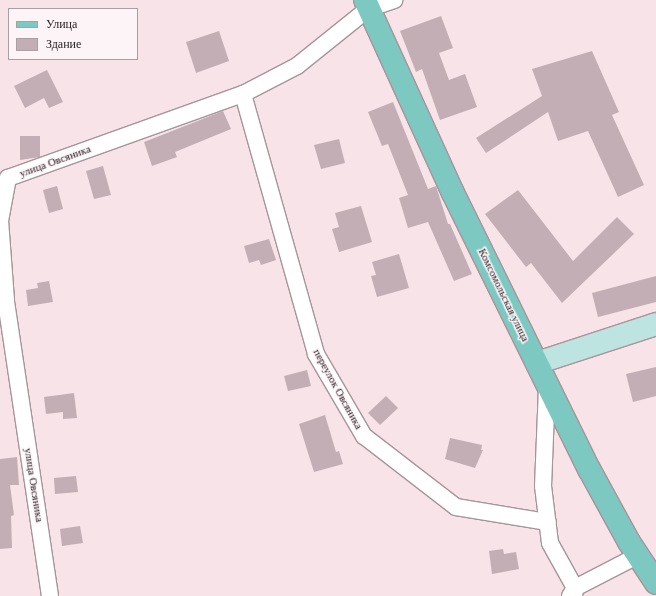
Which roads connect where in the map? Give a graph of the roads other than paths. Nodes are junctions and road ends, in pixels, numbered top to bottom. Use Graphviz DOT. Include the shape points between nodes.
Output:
graph roads {
  1 [pos="394,0"];
  2 [pos="367,4"];
  3 [pos="243,94"];
  4 [pos="656,324"];
  5 [pos="538,364"];
  6 [pos="547,383"];
  7 [pos="548,522"];
  8 [pos="637,556"];
  9 [pos="656,583"];
  10 [pos="573,593"];
  11 [pos="50,596"];
  1 -- 2 [label="street, улица Овсяника"];
  2 -- 3 [label="street, улица Овсяника" via="297,66"];
  2 -- 5 [label="main road, Комсомольская улица" via="453,192"];
  3 -- 7 [label="street, переулок Овсяника" via="316,354 364,436 456,507"];
  3 -- 11 [label="street, улица Овсяника" via="8,178 0,221 6,300"];
  4 -- 5 [label="street"];
  5 -- 6 [label="main road, Комсомольская улица"];
  6 -- 7 [label="street" via="543,486"];
  6 -- 8 [label="main road, Комсомольская улица" via="589,469"];
  7 -- 10 [label="street" via="550,543"];
  8 -- 9 [label="main road, Комсомольская улица"];
  8 -- 10 [label="street"];
}
